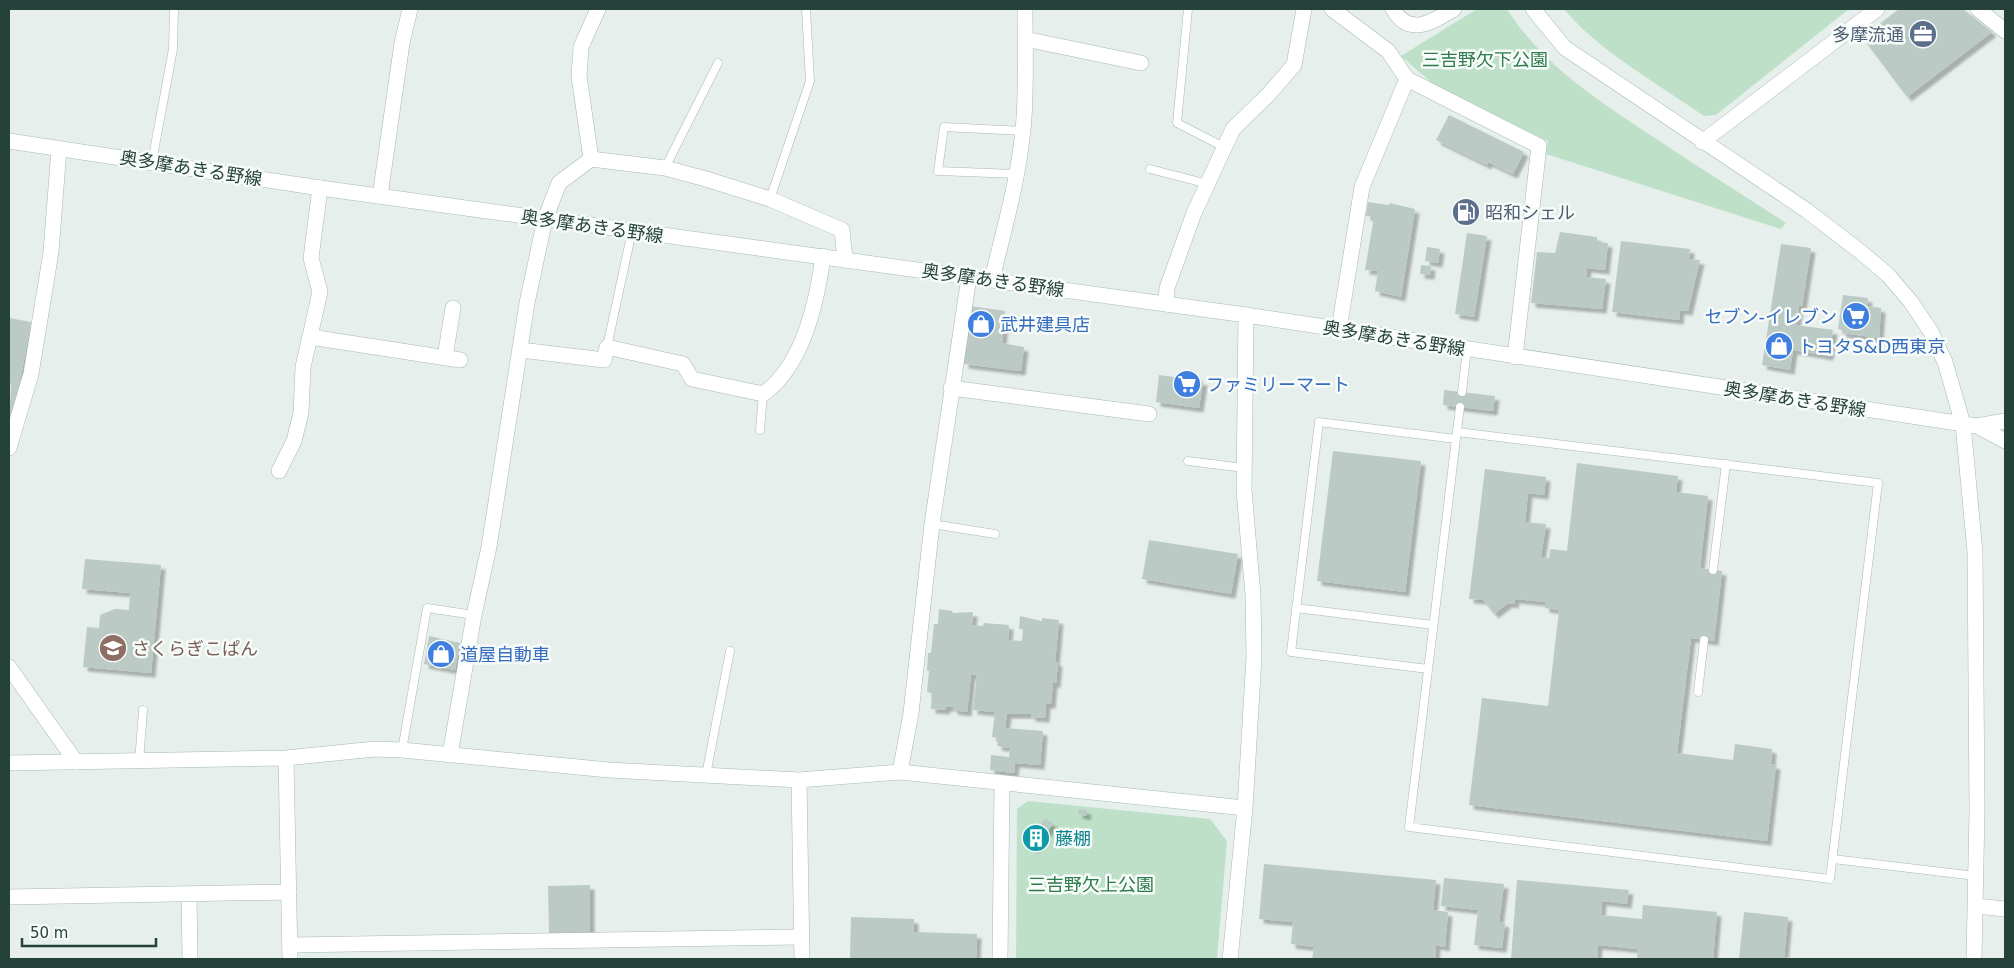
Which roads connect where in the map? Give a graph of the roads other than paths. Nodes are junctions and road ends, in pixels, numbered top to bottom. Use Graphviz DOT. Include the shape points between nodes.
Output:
graph roads {
  1 [pos="174,9"];
  2 [pos="410,9"];
  3 [pos="598,9"];
  4 [pos="806,9"];
  5 [pos="1025,9"];
  6 [pos="1188,9"];
  7 [pos="1304,9"];
  8 [pos="1332,9"];
  9 [pos="1393,9"];
  10 [pos="1454,9"];
  11 [pos="1533,9"];
  12 [pos="1877,9"];
  13 [pos="1978,9"];
  14 [pos="2005,31"];
  15 [pos="1025,39"];
  16 [pos="718,63"];
  17 [pos="1141,63"];
  18 [pos="1407,79"];
  19 [pos="1023,131"];
  20 [pos="9,141"];
  21 [pos="1702,142"];
  22 [pos="1224,147"];
  23 [pos="59,149"];
  24 [pos="590,159"];
  25 [pos="152,162"];
  26 [pos="665,168"];
  27 [pos="1150,168"];
  28 [pos="1017,174"];
  29 [pos="1208,184"];
  30 [pos="320,188"];
  31 [pos="380,196"];
  32 [pos="770,199"];
  33 [pos="545,220"];
  34 [pos="632,231"];
  35 [pos="823,256"];
  36 [pos="845,260"];
  37 [pos="969,277"];
  38 [pos="992,279"];
  39 [pos="1166,304"];
  40 [pos="453,308"];
  41 [pos="1246,315"];
  42 [pos="1339,329"];
  43 [pos="310,337"];
  44 [pos="607,347"];
  45 [pos="1467,349"];
  46 [pos="521,350"];
  47 [pos="1515,357"];
  48 [pos="951,388"];
  49 [pos="1462,392"];
  50 [pos="763,394"];
  51 [pos="1460,407"];
  52 [pos="1149,414"];
  53 [pos="2005,422"];
  54 [pos="1970,425"];
  55 [pos="760,430"];
  56 [pos="1456,435"];
  57 [pos="2005,441"];
  58 [pos="9,448"];
  59 [pos="1188,461"];
  60 [pos="1726,464"];
  61 [pos="1244,468"];
  62 [pos="279,471"];
  63 [pos="932,524"];
  64 [pos="995,534"];
  65 [pos="1713,570"];
  66 [pos="1296,608"];
  67 [pos="474,615"];
  68 [pos="1433,625"];
  69 [pos="1704,640"];
  70 [pos="730,651"];
  71 [pos="9,668"];
  72 [pos="1428,669"];
  73 [pos="1698,692"];
  74 [pos="143,710"];
  75 [pos="402,750"];
  76 [pos="450,755"];
  77 [pos="286,758"];
  78 [pos="76,762"];
  79 [pos="139,762"];
  80 [pos="9,763"];
  81 [pos="900,772"];
  82 [pos="706,775"];
  83 [pos="799,780"];
  84 [pos="1002,783"];
  85 [pos="1245,808"];
  86 [pos="1833,859"];
  87 [pos="1976,876"];
  88 [pos="289,892"];
  89 [pos="189,894"];
  90 [pos="9,897"];
  91 [pos="1983,907"];
  92 [pos="2005,910"];
  93 [pos="801,937"];
  94 [pos="290,952"];
  95 [pos="190,959"];
  96 [pos="802,959"];
  97 [pos="1000,959"];
  98 [pos="1230,959"];
  99 [pos="1974,959"];
  1 -- 25 [label="lane" via="173,49"];
  2 -- 31 [label="street" via="402,43"];
  3 -- 24 [label="street" via="581,47 579,76"];
  4 -- 32 [label="lane" via="810,81"];
  5 -- 15 [label="street"];
  6 -- 22 [label="lane" via="1177,123"];
  7 -- 22 [label="street" via="1294,65 1242,118"];
  8 -- 18 [label="street" via="1388,51"];
  9 -- 10 [label="street" via="1413,25 1428,25"];
  11 -- 21 [label="street" via="1565,48"];
  12 -- 21 [label="street"];
  13 -- 14 [label="street"];
  15 -- 17 [label="street"];
  15 -- 19 [label="street" via="1027,77"];
  16 -- 26 [label="lane"];
  18 -- 42 [label="street" via="1362,187"];
  18 -- 47 [label="street" via="1539,146"];
  19 -- 28 [label="street"];
  19 -- 28 [label="lane" via="944,127 938,171"];
  20 -- 23 [label="street, 奥多摩あきる野線"];
  21 -- 54 [label="street" via="1806,210 1888,275 1931,332"];
  22 -- 29 [label="street"];
  23 -- 25 [label="street, 奥多摩あきる野線"];
  23 -- 58 [label="street" via="51,252 31,374"];
  24 -- 26 [label="street"];
  24 -- 33 [label="street" via="559,184"];
  25 -- 30 [label="street, 奥多摩あきる野線"];
  26 -- 32 [label="street"];
  27 -- 29 [label="lane"];
  28 -- 38 [label="street"];
  29 -- 39 [label="street" via="1167,288"];
  30 -- 31 [label="street, 奥多摩あきる野線"];
  30 -- 43 [label="street" via="311,258 320,292"];
  31 -- 33 [label="street, 奥多摩あきる野線"];
  32 -- 36 [label="street" via="842,230"];
  33 -- 34 [label="street, 奥多摩あきる野線"];
  33 -- 46 [label="street" via="526,303"];
  34 -- 35 [label="street, 奥多摩あきる野線"];
  34 -- 44 [label="lane"];
  35 -- 36 [label="street, 奥多摩あきる野線"];
  35 -- 50 [label="street" via="818,288 794,357"];
  36 -- 37 [label="street, 奥多摩あきる野線"];
  37 -- 38 [label="street, 奥多摩あきる野線"];
  37 -- 48 [label="street"];
  38 -- 39 [label="street, 奥多摩あきる野線"];
  39 -- 41 [label="street, 奥多摩あきる野線"];
  40 -- 43 [label="street" via="452,358"];
  41 -- 42 [label="street, 奥多摩あきる野線"];
  41 -- 61 [label="street"];
  42 -- 45 [label="street, 奥多摩あきる野線"];
  43 -- 62 [label="street" via="303,367 301,413 294,441"];
  44 -- 46 [label="street" via="604,360"];
  44 -- 50 [label="street" via="683,364 692,379"];
  45 -- 47 [label="street, 奥多摩あきる野線"];
  45 -- 49 [label="lane"];
  46 -- 67 [label="street" via="489,547"];
  47 -- 54 [label="street, 奥多摩あきる野線"];
  48 -- 52 [label="street"];
  48 -- 63 [label="street"];
  50 -- 55 [label="lane"];
  51 -- 56 [label="lane"];
  53 -- 54 [label="street, 奥多摩あきる野線"];
  54 -- 57 [label="street, 奥多摩あきる野線"];
  54 -- 87 [label="street" via="1978,675"];
  56 -- 60 [label="lane"];
  56 -- 66 [label="lane" via="1319,422"];
  56 -- 68 [label="lane"];
  59 -- 61 [label="lane"];
  60 -- 65 [label="lane"];
  60 -- 86 [label="lane" via="1878,483"];
  61 -- 85 [label="street" via="1254,657"];
  63 -- 64 [label="lane"];
  63 -- 81 [label="street" via="912,704"];
  66 -- 68 [label="lane"];
  66 -- 72 [label="lane" via="1291,652"];
  67 -- 75 [label="lane" via="427,608"];
  67 -- 76 [label="street"];
  68 -- 72 [label="lane"];
  69 -- 73 [label="lane"];
  70 -- 82 [label="lane"];
  71 -- 78 [label="street"];
  72 -- 86 [label="lane" via="1409,827 1830,879"];
  74 -- 79 [label="lane"];
  75 -- 76 [label="street"];
  75 -- 77 [label="street" via="375,749"];
  76 -- 82 [label="street" via="609,770"];
  77 -- 79 [label="street"];
  77 -- 88 [label="street"];
  78 -- 79 [label="street"];
  78 -- 80 [label="street"];
  81 -- 83 [label="street"];
  81 -- 84 [label="street"];
  82 -- 83 [label="street"];
  83 -- 93 [label="street"];
  84 -- 85 [label="street"];
  84 -- 97 [label="street"];
  85 -- 98 [label="street"];
  86 -- 87 [label="lane"];
  87 -- 91 [label="street"];
  88 -- 89 [label="street"];
  88 -- 94 [label="street"];
  89 -- 90 [label="street"];
  89 -- 95 [label="street"];
  91 -- 92 [label="street"];
  91 -- 99 [label="street"];
  93 -- 94 [label="street"];
  93 -- 96 [label="street"];
}
